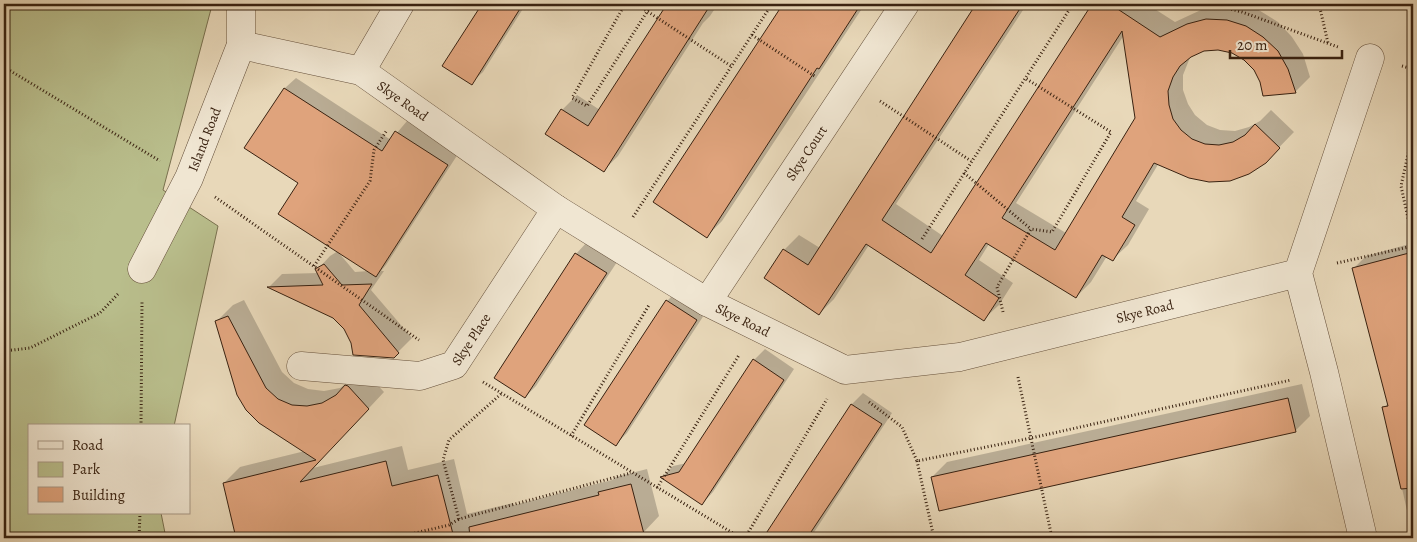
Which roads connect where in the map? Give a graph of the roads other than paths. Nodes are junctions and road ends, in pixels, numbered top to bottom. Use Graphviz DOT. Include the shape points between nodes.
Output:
graph roads {
  1 [pos="241,4"];
  2 [pos="400,4"];
  3 [pos="905,4"];
  4 [pos="241,44"];
  5 [pos="1370,58"];
  6 [pos="361,71"];
  7 [pos="556,209"];
  8 [pos="142,269"];
  9 [pos="1298,272"];
  10 [pos="707,302"];
  11 [pos="301,366"];
  12 [pos="1363,538"];
  1 -- 4 [label="street, Island Road"];
  2 -- 6 [label="street"];
  3 -- 10 [label="street, Skye Court"];
  4 -- 6 [label="street, Skye Road"];
  4 -- 8 [label="street, Island Road" via="189,178"];
  5 -- 9 [label="street"];
  6 -- 7 [label="street, Skye Road"];
  7 -- 10 [label="street, Skye Road"];
  7 -- 11 [label="street, Skye Place" via="454,365 420,376"];
  9 -- 10 [label="street, Skye Road" via="960,357 845,370"];
  9 -- 12 [label="street"];
}
